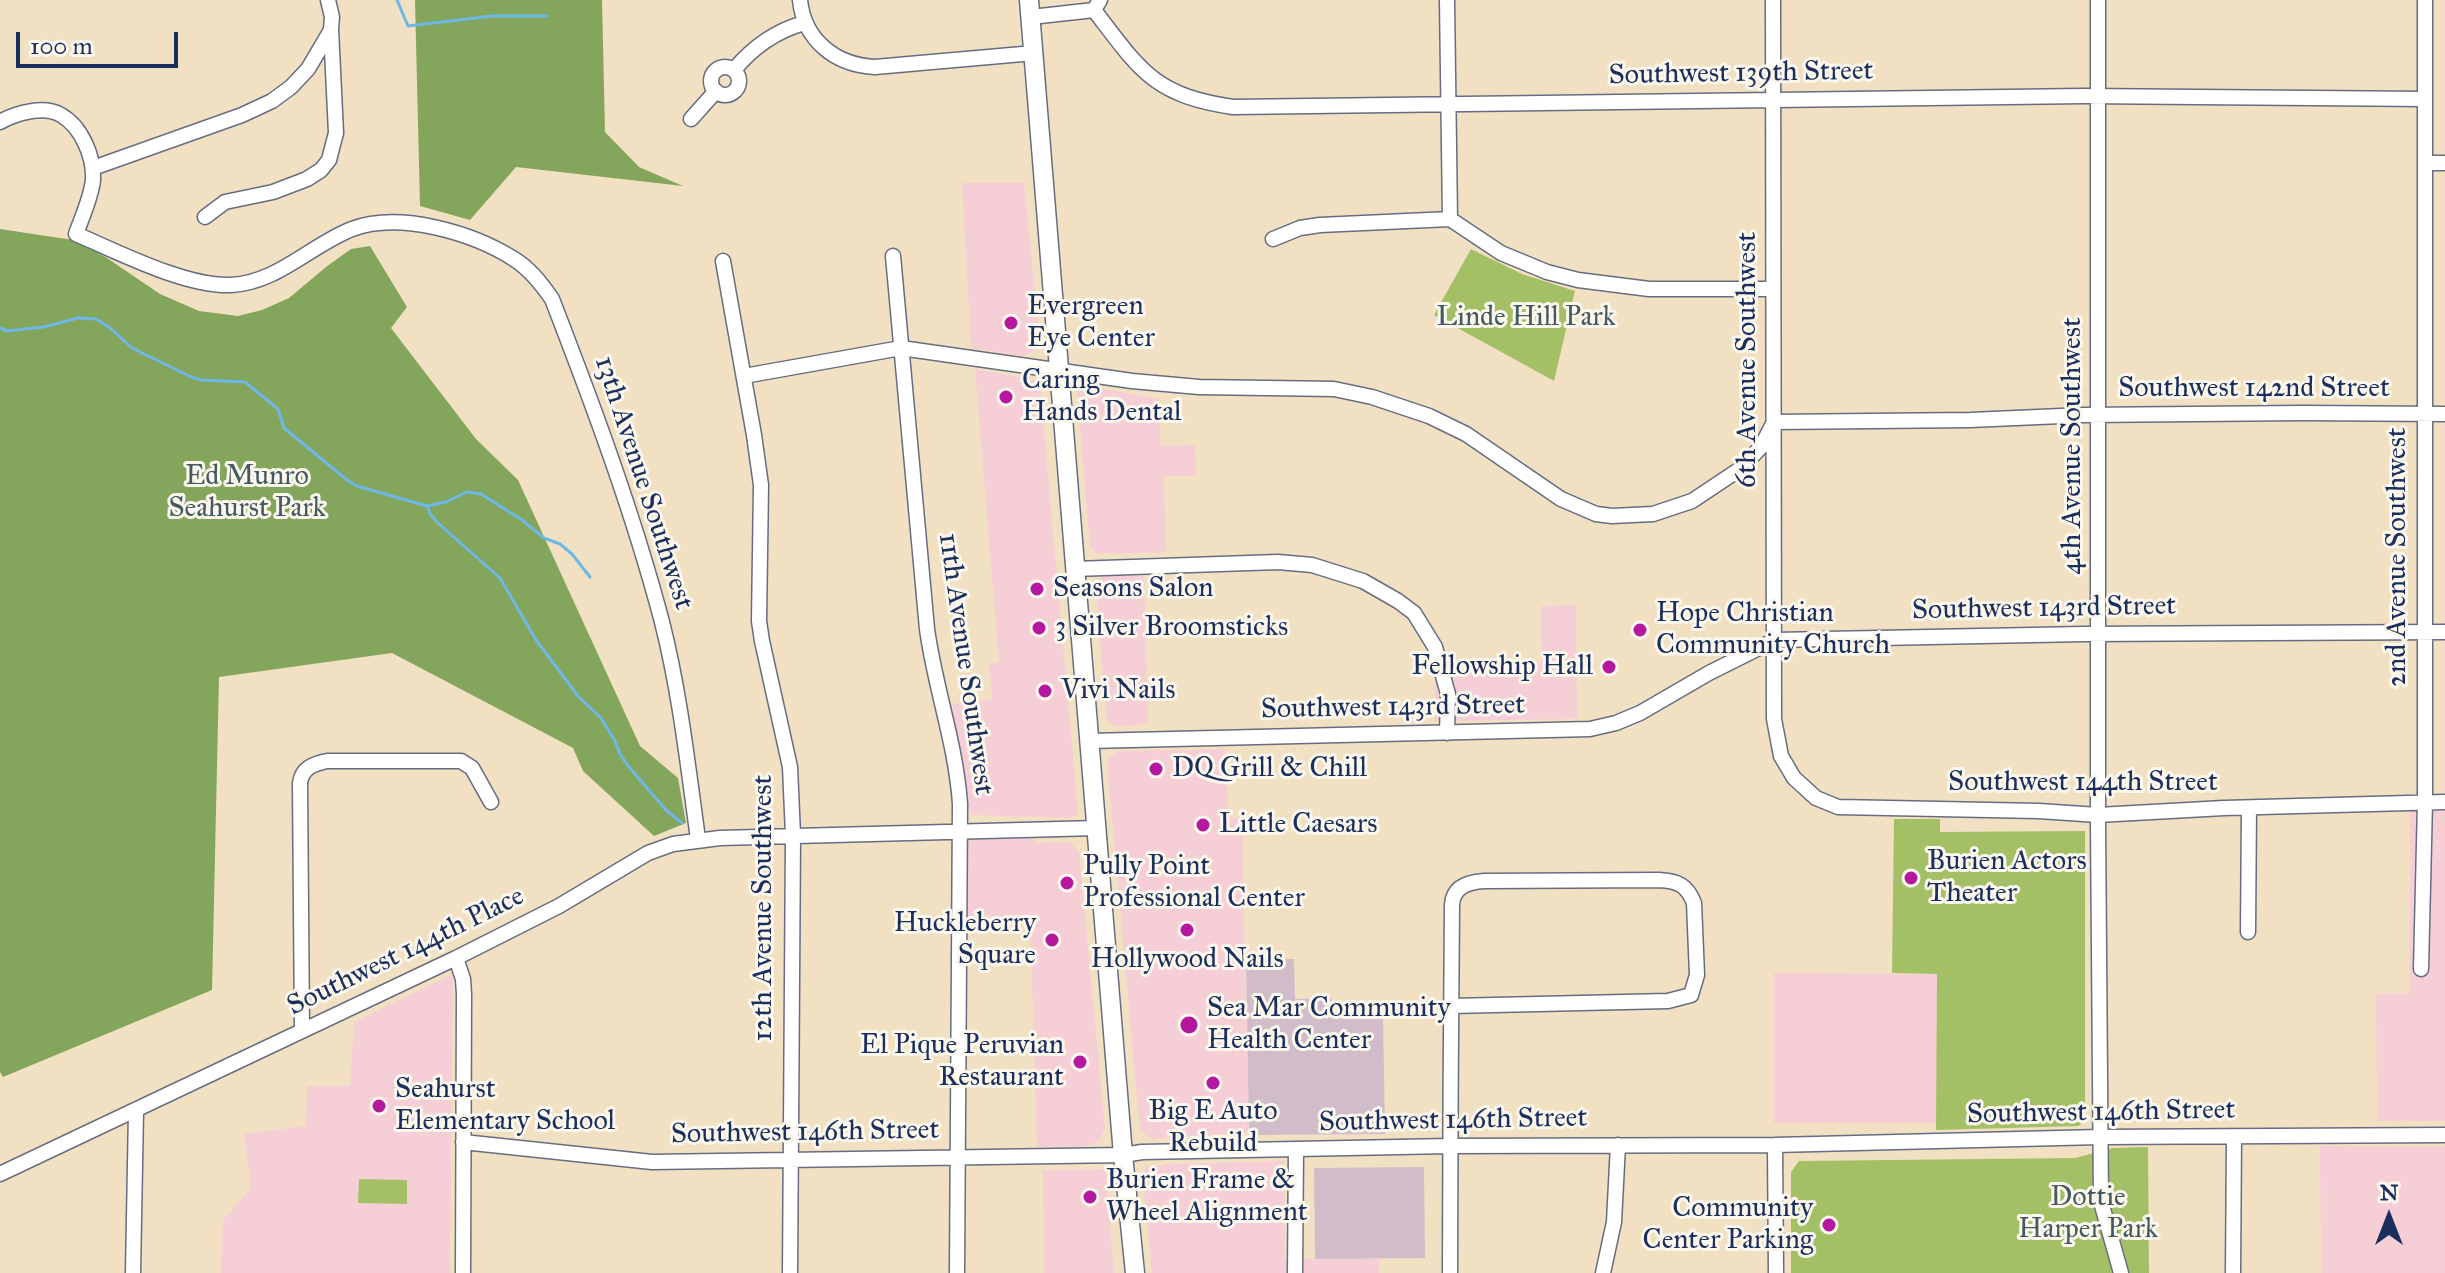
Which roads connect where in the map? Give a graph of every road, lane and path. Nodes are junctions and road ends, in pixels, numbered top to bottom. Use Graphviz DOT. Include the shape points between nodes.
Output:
graph roads {
  1 [pos="328,0"];
  2 [pos="800,0"];
  3 [pos="1447,0"];
  4 [pos="1773,0"];
  5 [pos="2098,0"];
  6 [pos="2425,0"];
  7 [pos="1097,5"];
  8 [pos="1030,8"];
  9 [pos="804,23"];
  10 [pos="331,29"];
  11 [pos="1034,53"];
  12 [pos="2099,96"];
  13 [pos="1773,99"];
  14 [pos="2425,99"];
  15 [pos="1450,106"];
  16 [pos="691,119"];
  17 [pos="0,122"];
  18 [pos="2426,163"];
  19 [pos="2445,163"];
  20 [pos="93,168"];
  21 [pos="205,217"];
  22 [pos="1450,219"];
  23 [pos="1273,239"];
  24 [pos="893,256"];
  25 [pos="723,261"];
  26 [pos="1773,289"];
  27 [pos="901,348"];
  28 [pos="1059,371"];
  29 [pos="744,376"];
  30 [pos="2424,414"];
  31 [pos="2445,414"];
  32 [pos="2099,415"];
  33 [pos="1774,422"];
  34 [pos="1074,569"];
  35 [pos="2424,632"];
  36 [pos="2445,632"];
  37 [pos="2100,634"];
  38 [pos="1775,640"];
  39 [pos="1774,719"];
  40 [pos="1447,733"];
  41 [pos="1089,741"];
  42 [pos="491,802"];
  43 [pos="2425,802"];
  44 [pos="2445,802"];
  45 [pos="2249,808"];
  46 [pos="2098,815"];
  47 [pos="1097,828"];
  48 [pos="960,830"];
  49 [pos="793,835"];
  50 [pos="698,839"];
  51 [pos="2248,932"];
  52 [pos="456,958"];
  53 [pos="2421,969"];
  54 [pos="1451,1006"];
  55 [pos="302,1031"];
  56 [pos="136,1111"];
  57 [pos="2445,1135"];
  58 [pos="2100,1137"];
  59 [pos="2234,1137"];
  60 [pos="463,1142"];
  61 [pos="1618,1145"];
  62 [pos="1775,1145"];
  63 [pos="1450,1146"];
  64 [pos="1296,1149"];
  65 [pos="1123,1155"];
  66 [pos="959,1157"];
  67 [pos="791,1158"];
  68 [pos="0,1174"];
  69 [pos="133,1273"];
  70 [pos="463,1273"];
  71 [pos="790,1273"];
  72 [pos="957,1273"];
  73 [pos="1135,1273"];
  74 [pos="1295,1273"];
  75 [pos="1450,1273"];
  76 [pos="1603,1273"];
  77 [pos="1776,1273"];
  78 [pos="2121,1273"];
  79 [pos="2233,1273"];
  1 -- 10 [label="street"];
  2 -- 9 [label="street"];
  3 -- 15 [label="street"];
  4 -- 13 [label="street, 6th Avenue Southwest"];
  5 -- 12 [label="street, 4th Avenue Southwest"];
  6 -- 14 [label="street, 2nd Avenue Southwest"];
  7 -- 8 [label="street"];
  7 -- 15 [label="street, Southwest 139th Street" via="1140,68 1180,95 1205,103"];
  8 -- 11 [label="main road"];
  9 -- 11 [label="street" via="832,55 860,67"];
  9 -- 16 [label="street" via="769,38 734,70 734,91 716,91"];
  10 -- 20 [label="street" via="308,69 272,101"];
  10 -- 21 [label="street" via="336,133 329,160 307,179 225,202"];
  11 -- 28 [label="main road"];
  12 -- 13 [label="street, Southwest 139th Street"];
  12 -- 14 [label="street, Southwest 139th Street"];
  12 -- 32 [label="street, 4th Avenue Southwest"];
  13 -- 15 [label="street, Southwest 139th Street"];
  13 -- 26 [label="street, 6th Avenue Southwest"];
  14 -- 18 [label="street, 2nd Avenue Southwest"];
  15 -- 22 [label="street"];
  17 -- 20 [label="street" via="25,113 60,114 82,136"];
  18 -- 19 [label="street"];
  18 -- 30 [label="street, 2nd Avenue Southwest"];
  20 -- 50 [label="street, 13th Avenue Southwest" via="76,234 200,282 248,283 368,224 404,222 496,249 539,280 552,299 614,467 662,624"];
  22 -- 23 [label="street" via="1320,225"];
  22 -- 26 [label="street" via="1501,253 1578,280 1649,289"];
  24 -- 27 [label="street, 11th Avenue Southwest"];
  25 -- 29 [label="street, 12th Avenue Southwest"];
  26 -- 33 [label="street, 6th Avenue Southwest"];
  27 -- 28 [label="street"];
  27 -- 29 [label="street"];
  27 -- 48 [label="street, 11th Avenue Southwest" via="927,629 959,780"];
  28 -- 33 [label="street" via="1199,387 1334,389 1372,397 1448,425 1561,499 1612,516 1653,514 1692,501 1740,469 1761,447"];
  28 -- 34 [label="main road"];
  29 -- 49 [label="street, 12th Avenue Southwest" via="761,485 759,621 790,767"];
  30 -- 31 [label="street, Southwest 142nd Street"];
  30 -- 32 [label="street, Southwest 142nd Street"];
  30 -- 35 [label="street, 2nd Avenue Southwest"];
  32 -- 33 [label="street, Southwest 142nd Street"];
  32 -- 37 [label="street, 4th Avenue Southwest"];
  33 -- 38 [label="street, 6th Avenue Southwest"];
  34 -- 40 [label="street" via="1278,562 1312,565 1363,581 1414,613 1435,647 1448,694"];
  34 -- 41 [label="main road"];
  35 -- 36 [label="street, Southwest 143rd Street"];
  35 -- 37 [label="street, Southwest 143rd Street"];
  35 -- 43 [label="street, 2nd Avenue Southwest"];
  37 -- 38 [label="street, Southwest 143rd Street"];
  37 -- 46 [label="street, 4th Avenue Southwest"];
  38 -- 39 [label="street, 6th Avenue Southwest"];
  38 -- 40 [label="street, Southwest 143rd Street" via="1616,723 1590,729"];
  39 -- 46 [label="street, Southwest 144th Street" via="1781,756 1794,778 1816,798 1838,807"];
  40 -- 41 [label="street, Southwest 143rd Street"];
  41 -- 47 [label="main road"];
  42 -- 55 [label="street" via="472,768 461,761 327,761 304,772"];
  43 -- 44 [label="street, Southwest 144th Street"];
  43 -- 45 [label="street, Southwest 144th Street"];
  43 -- 53 [label="street, 2nd Avenue Southwest"];
  45 -- 46 [label="street, Southwest 144th Street"];
  45 -- 51 [label="street"];
  46 -- 58 [label="street, 4th Avenue Southwest"];
  47 -- 48 [label="street"];
  47 -- 65 [label="main road"];
  48 -- 49 [label="street"];
  48 -- 66 [label="street, 11th Avenue Southwest"];
  49 -- 50 [label="street"];
  49 -- 67 [label="street, 12th Avenue Southwest"];
  50 -- 52 [label="street, Southwest 144th Place" via="648,853"];
  52 -- 55 [label="street, Southwest 144th Place"];
  52 -- 60 [label="street" via="464,994"];
  54 -- 54 [label="street" via="1453,897 1465,885 1674,881 1684,885 1694,903 1697,975 1691,995 1668,1001"];
  54 -- 63 [label="street"];
  55 -- 56 [label="street, Southwest 144th Place"];
  56 -- 68 [label="street"];
  56 -- 69 [label="street"];
  57 -- 59 [label="street, Southwest 146th Street"];
  58 -- 59 [label="street, Southwest 146th Street"];
  58 -- 62 [label="street, Southwest 146th Street"];
  58 -- 78 [label="street, 4th Avenue Southwest" via="2101,1202"];
  59 -- 79 [label="street"];
  60 -- 67 [label="street, Southwest 146th Street" via="652,1162"];
  60 -- 70 [label="street"];
  61 -- 62 [label="street, Southwest 146th Street"];
  61 -- 63 [label="street, Southwest 146th Street"];
  61 -- 76 [label="street" via="1614,1222"];
  62 -- 77 [label="street"];
  63 -- 64 [label="street, Southwest 146th Street"];
  63 -- 75 [label="street"];
  64 -- 65 [label="street, Southwest 146th Street"];
  64 -- 74 [label="street"];
  65 -- 66 [label="street, Southwest 146th Street"];
  65 -- 73 [label="main road"];
  66 -- 67 [label="street, Southwest 146th Street"];
  66 -- 72 [label="street, 11th Avenue Southwest"];
  67 -- 71 [label="street, 12th Avenue Southwest"];
}
